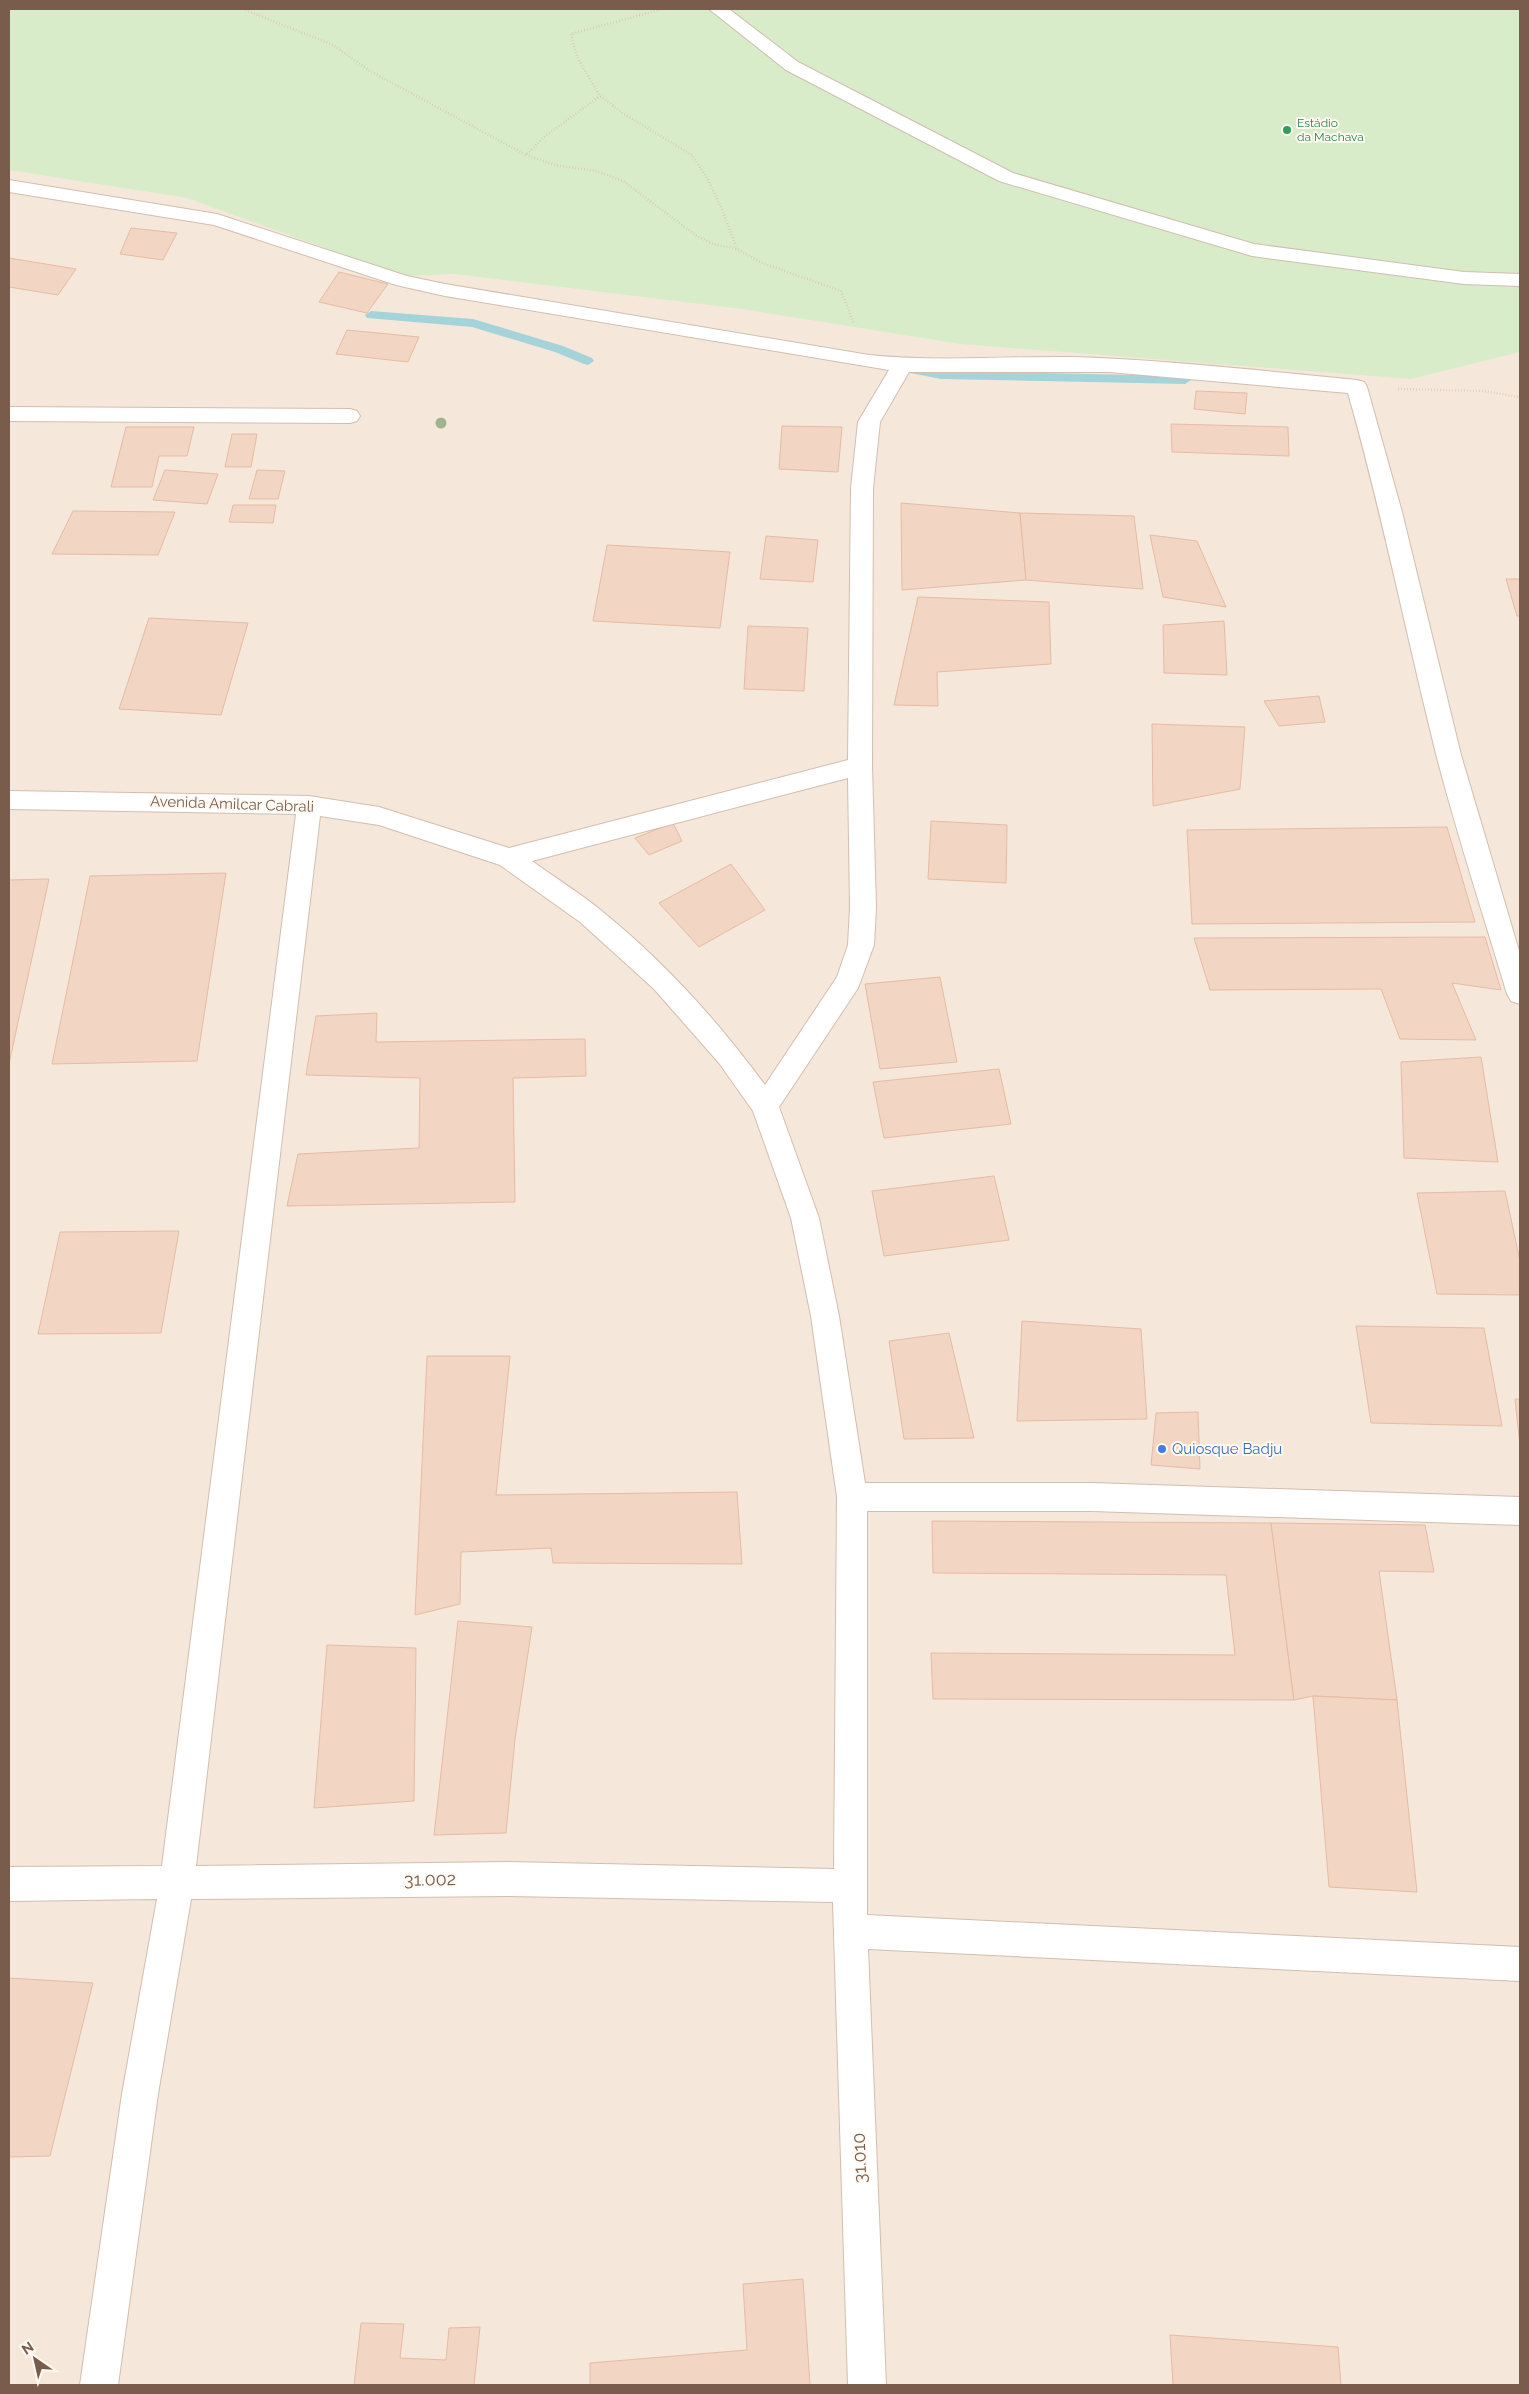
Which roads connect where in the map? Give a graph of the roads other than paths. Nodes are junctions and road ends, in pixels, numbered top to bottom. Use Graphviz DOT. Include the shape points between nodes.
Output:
graph roads {
  1 [pos="718,9"];
  2 [pos="9,186"];
  3 [pos="1520,280"];
  4 [pos="902,366"];
  5 [pos="9,414"];
  6 [pos="350,416"];
  7 [pos="860,766"];
  8 [pos="9,800"];
  9 [pos="309,805"];
  10 [pos="509,858"];
  11 [pos="1520,994"];
  12 [pos="765,1106"];
  13 [pos="852,1497"];
  14 [pos="1520,1511"];
  15 [pos="177,1882"];
  16 [pos="9,1884"];
  17 [pos="851,1886"];
  18 [pos="850,1931"];
  19 [pos="1520,1964"];
  20 [pos="99,2385"];
  21 [pos="867,2385"];
  1 -- 3 [label="street" via="792,66 1006,176 1252,250 1464,278"];
  2 -- 4 [label="street" via="217,220 403,281 445,290"];
  4 -- 7 [label="street" via="869,422 862,488"];
  4 -- 11 [label="street" via="1074,364 1357,387 1390,506 1441,723"];
  5 -- 6 [label="street"];
  7 -- 10 [label="street"];
  7 -- 12 [label="street" via="861,945 849,981"];
  8 -- 9 [label="street, Avenida Amilcar Cabrali"];
  9 -- 10 [label="street, Avenida Amilcar Cabrali" via="379,816"];
  9 -- 15 [label="street"];
  10 -- 12 [label="street, Avenida Amilcar Cabrali" via="590,915 663,982 728,1055"];
  12 -- 13 [label="street, Avenida Amilcar Cabrali" via="805,1218 825,1316"];
  13 -- 14 [label="street" via="1092,1497"];
  13 -- 17 [label="street, 31.010"];
  15 -- 16 [label="street, 31.002"];
  15 -- 17 [label="street, 31.002" via="508,1879"];
  15 -- 20 [label="street" via="140,2094"];
  17 -- 18 [label="street, 31.010"];
  18 -- 19 [label="street"];
  18 -- 21 [label="street, 31.010"];
}
